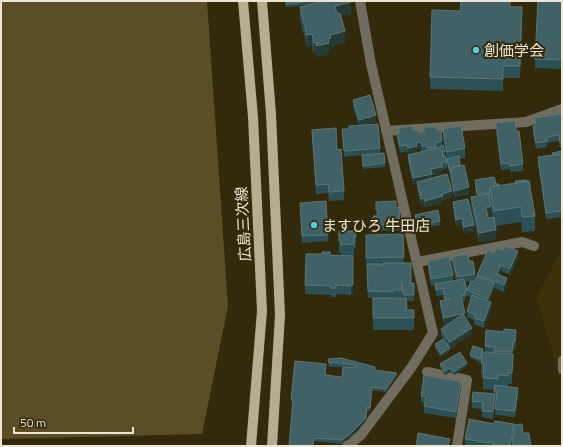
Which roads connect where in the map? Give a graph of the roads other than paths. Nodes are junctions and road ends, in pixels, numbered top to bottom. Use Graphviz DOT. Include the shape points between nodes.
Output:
graph roads {
  1 [pos="243,1"];
  2 [pos="262,1"];
  3 [pos="360,1"];
  4 [pos="562,110"];
  5 [pos="386,131"];
  6 [pos="534,246"];
  7 [pos="417,262"];
  8 [pos="562,360"];
  9 [pos="562,370"];
  10 [pos="427,372"];
  11 [pos="251,446"];
  12 [pos="272,446"];
  13 [pos="347,446"];
  14 [pos="457,446"];
  1 -- 11 [label="main road, 広島三次線" via="253,117 262,311"];
  2 -- 12 [label="main road" via="271,114 280,315"];
  3 -- 5 [label="street"];
  4 -- 5 [label="street" via="526,122"];
  5 -- 7 [label="street"];
  6 -- 7 [label="street" via="522,242"];
  7 -- 13 [label="street" via="433,333 411,368 361,435"];
  8 -- 9 [label="lane"];
  10 -- 14 [label="street" via="467,380"];
}
